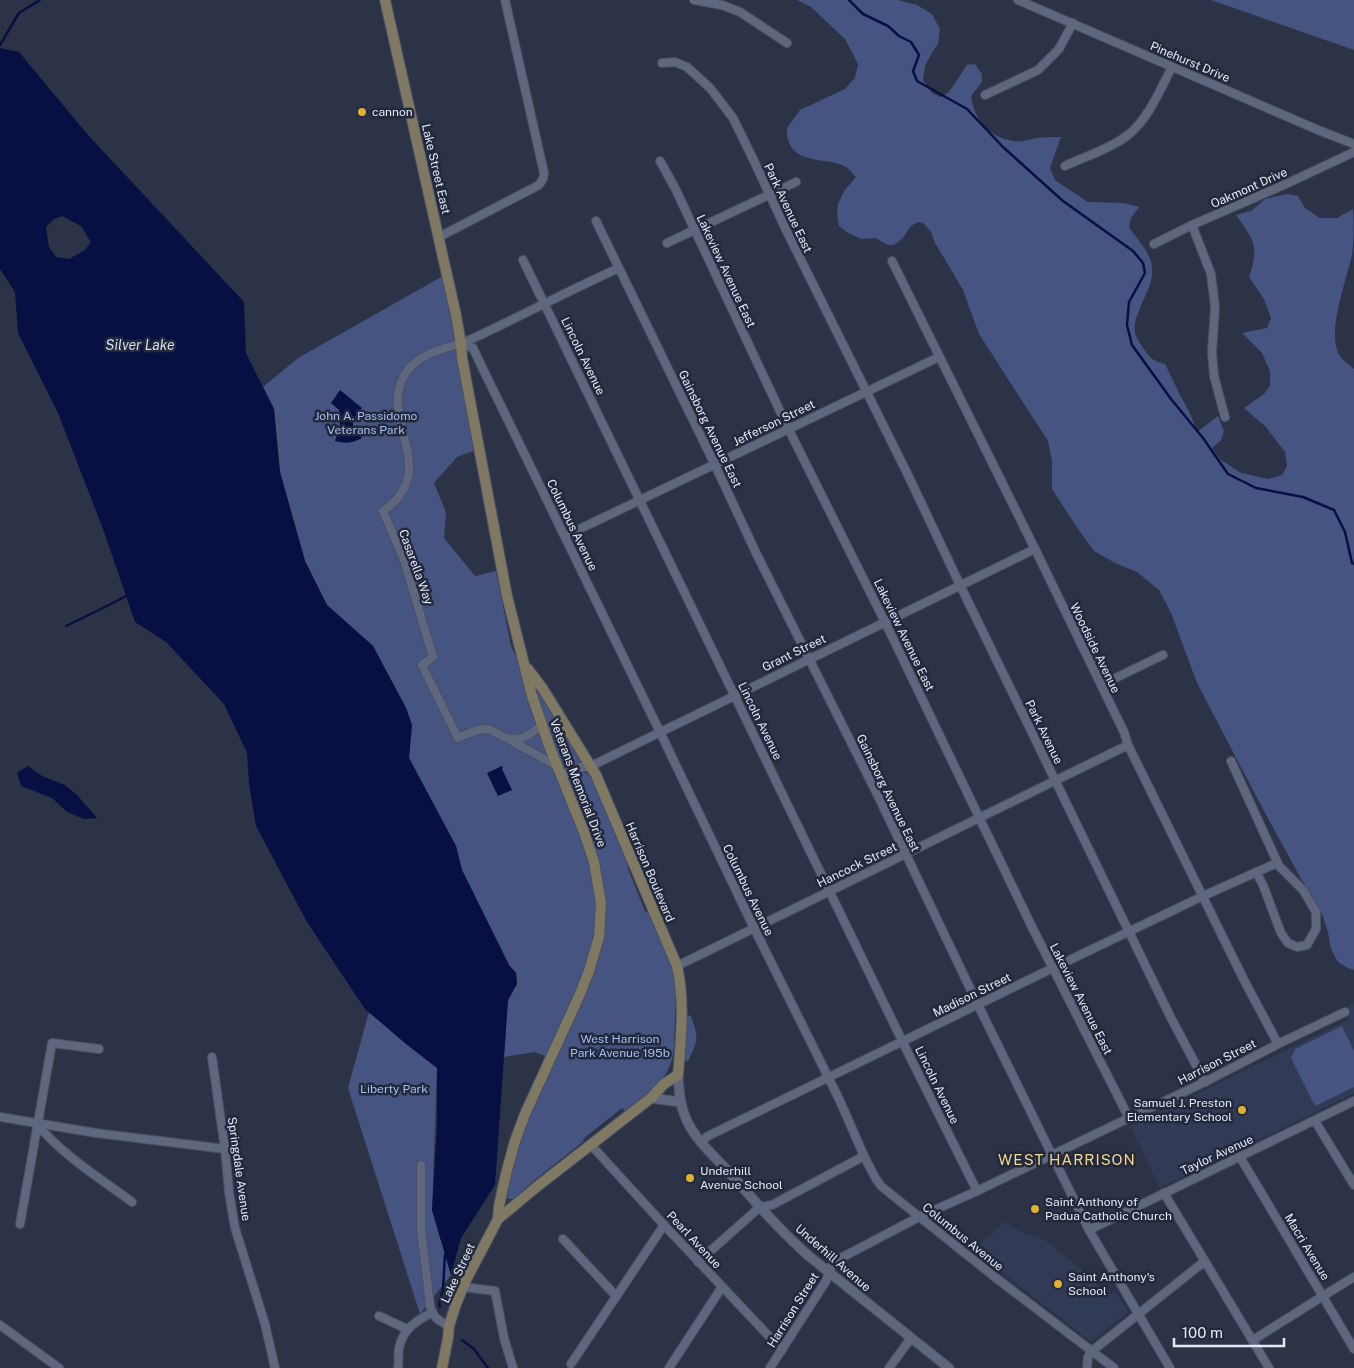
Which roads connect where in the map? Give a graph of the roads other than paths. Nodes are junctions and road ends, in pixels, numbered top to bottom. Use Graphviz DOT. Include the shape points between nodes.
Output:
graph roads {
  1 [pos="385,0"];
  2 [pos="506,0"];
  3 [pos="694,0"];
  4 [pos="1018,0"];
  5 [pos="1073,24"];
  6 [pos="787,43"];
  7 [pos="662,63"];
  8 [pos="1172,67"];
  9 [pos="985,95"];
  10 [pos="1354,144"];
  11 [pos="1354,152"];
  12 [pos="660,161"];
  13 [pos="1065,166"];
  14 [pos="796,182"];
  15 [pos="770,194"];
  16 [pos="596,221"];
  17 [pos="1192,225"];
  18 [pos="694,230"];
  19 [pos="439,237"];
  20 [pos="668,243"];
  21 [pos="1154,244"];
  22 [pos="523,260"];
  23 [pos="892,261"];
  24 [pos="619,268"];
  25 [pos="544,303"];
  26 [pos="461,344"];
  27 [pos="939,357"];
  28 [pos="866,391"];
  29 [pos="1225,417"];
  30 [pos="788,428"];
  31 [pos="715,465"];
  32 [pos="641,501"];
  33 [pos="565,536"];
  34 [pos="1035,549"];
  35 [pos="960,585"];
  36 [pos="885,622"];
  37 [pos="1163,656"];
  38 [pos="810,659"];
  39 [pos="524,665"];
  40 [pos="1101,685"];
  41 [pos="735,696"];
  42 [pos="542,725"];
  43 [pos="660,732"];
  44 [pos="506,738"];
  45 [pos="1128,745"];
  46 [pos="1231,761"];
  47 [pos="591,766"];
  48 [pos="560,771"];
  49 [pos="1055,780"];
  50 [pos="980,817"];
  51 [pos="905,854"];
  52 [pos="1277,863"];
  53 [pos="1256,872"];
  54 [pos="830,891"];
  55 [pos="1203,896"];
  56 [pos="754,928"];
  57 [pos="1129,932"];
  58 [pos="677,966"];
  59 [pos="1053,968"];
  60 [pos="978,1005"];
  61 [pos="1345,1012"];
  62 [pos="903,1041"];
  63 [pos="1278,1044"];
  64 [pos="99,1049"];
  65 [pos="212,1057"];
  66 [pos="678,1075"];
  67 [pos="828,1078"];
  68 [pos="1205,1082"];
  69 [pos="651,1098"];
  70 [pos="1354,1101"];
  71 [pos="680,1102"];
  72 [pos="0,1117"];
  73 [pos="1129,1118"];
  74 [pos="1315,1121"];
  75 [pos="37,1124"];
  76 [pos="701,1142"];
  77 [pos="591,1145"];
  78 [pos="225,1150"];
  79 [pos="1052,1154"];
  80 [pos="864,1156"];
  81 [pos="1240,1157"];
  82 [pos="421,1165"];
  83 [pos="1354,1185"];
  84 [pos="977,1191"];
  85 [pos="1164,1193"];
  86 [pos="132,1202"];
  87 [pos="760,1207"];
  88 [pos="920,1217"];
  89 [pos="498,1220"];
  90 [pos="20,1224"];
  91 [pos="664,1225"];
  92 [pos="1089,1230"];
  93 [pos="563,1239"];
  94 [pos="1205,1261"];
  95 [pos="698,1262"];
  96 [pos="829,1273"];
  97 [pos="1354,1278"];
  98 [pos="463,1286"];
  99 [pos="722,1287"];
  100 [pos="616,1296"];
  101 [pos="1323,1296"];
  102 [pos="431,1313"];
  103 [pos="1138,1314"];
  104 [pos="379,1316"];
  105 [pos="0,1325"];
  106 [pos="449,1326"];
  107 [pos="407,1329"];
  108 [pos="911,1338"];
  109 [pos="1253,1340"];
  110 [pos="1354,1348"];
  111 [pos="782,1350"];
  112 [pos="1092,1351"];
  113 [pos="571,1364"];
  114 [pos="59,1368"];
  115 [pos="275,1368"];
  116 [pos="398,1368"];
  117 [pos="442,1368"];
  118 [pos="513,1368"];
  119 [pos="669,1368"];
  120 [pos="770,1368"];
  121 [pos="889,1368"];
  122 [pos="949,1368"];
  123 [pos="1086,1368"];
  124 [pos="1114,1368"];
  125 [pos="1170,1368"];
  126 [pos="1269,1368"];
  1 -- 19 [label="main road, Lake Street East"];
  2 -- 19 [label="street" via="543,180"];
  3 -- 6 [label="street" via="740,12"];
  4 -- 5 [label="street, Pinehurst Drive"];
  5 -- 8 [label="street, Pinehurst Drive"];
  5 -- 9 [label="street" via="1059,49 1038,70"];
  7 -- 15 [label="street, Park Avenue East" via="675,62 687,67 718,96 733,118"];
  8 -- 10 [label="street, Pinehurst Drive"];
  8 -- 13 [label="street" via="1146,114 1127,136"];
  11 -- 17 [label="street, Oakmont Drive"];
  12 -- 18 [label="street, Lakeview Avenue East"];
  14 -- 15 [label="street"];
  15 -- 18 [label="street"];
  15 -- 28 [label="street, Park Avenue East"];
  16 -- 24 [label="street, Gainsborg Avenue East"];
  17 -- 21 [label="street, Oakmont Drive"];
  17 -- 29 [label="street" via="1211,274 1215,307 1214,376"];
  18 -- 20 [label="street"];
  18 -- 30 [label="street, Lakeview Avenue East"];
  19 -- 26 [label="main road, Lake Street East"];
  22 -- 25 [label="street, Lincoln Avenue"];
  23 -- 27 [label="street, Woodside Avenue"];
  24 -- 25 [label="street, Casarella Way"];
  24 -- 31 [label="street, Gainsborg Avenue East"];
  25 -- 26 [label="street, Casarella Way"];
  25 -- 32 [label="street, Lincoln Avenue"];
  26 -- 33 [label="street, Columbus Avenue" via="473,348"];
  26 -- 39 [label="main road, Veterans Memorial Drive" via="507,596"];
  26 -- 44 [label="street, Casarella Way" via="418,359 399,388 408,477 403,492 383,511 404,560 433,658 422,665 458,738 482,729"];
  27 -- 28 [label="street, Jefferson Street"];
  27 -- 34 [label="street, Woodside Avenue"];
  28 -- 30 [label="street, Jefferson Street"];
  28 -- 35 [label="street, Park Avenue"];
  30 -- 31 [label="street, Jefferson Street"];
  30 -- 36 [label="street, Lakeview Avenue East"];
  31 -- 32 [label="street, Jefferson Street"];
  31 -- 38 [label="street, Gainsborg Avenue East"];
  32 -- 33 [label="street, Jefferson Street"];
  32 -- 41 [label="street, Lincoln Avenue"];
  33 -- 43 [label="street, Columbus Avenue"];
  34 -- 35 [label="street, Grant Street"];
  34 -- 40 [label="street, Woodside Avenue"];
  35 -- 36 [label="street, Grant Street"];
  35 -- 49 [label="street, Park Avenue"];
  36 -- 38 [label="street, Grant Street"];
  36 -- 50 [label="street, Lakeview Avenue East"];
  37 -- 40 [label="street"];
  38 -- 41 [label="street, Grant Street"];
  38 -- 51 [label="street, Gainsborg Avenue East"];
  39 -- 42 [label="main road, Veterans Memorial Drive"];
  39 -- 47 [label="main road, Harrison Boulevard"];
  40 -- 45 [label="street, Woodside Avenue"];
  41 -- 43 [label="street, Grant Street"];
  41 -- 54 [label="street, Lincoln Avenue"];
  42 -- 44 [label="street" via="526,737"];
  42 -- 48 [label="main road, Veterans Memorial Drive"];
  43 -- 47 [label="street, Grant Street"];
  43 -- 56 [label="street, Columbus Avenue"];
  44 -- 48 [label="street"];
  45 -- 49 [label="street, Hancock Street"];
  45 -- 55 [label="street, Woodside Avenue"];
  46 -- 52 [label="street"];
  47 -- 48 [label="street, Grant Street"];
  47 -- 58 [label="main road, Harrison Boulevard"];
  48 -- 89 [label="main road, Veterans Memorial Drive" via="594,862 601,903 599,937 580,994 520,1128 506,1174"];
  49 -- 50 [label="street, Hancock Street"];
  49 -- 57 [label="street, Park Avenue"];
  50 -- 51 [label="street, Hancock Street"];
  50 -- 59 [label="street, Lakeview Avenue East"];
  51 -- 54 [label="street, Hancock Street"];
  51 -- 60 [label="street, Gainsborg Avenue East"];
  52 -- 53 [label="street, Madison Street"];
  52 -- 53 [label="street" via="1303,890 1316,912 1316,929 1306,945 1297,947 1288,943 1281,933"];
  53 -- 55 [label="street, Madison Street"];
  54 -- 56 [label="street, Hancock Street"];
  54 -- 62 [label="street, Lincoln Avenue"];
  55 -- 57 [label="street, Madison Street"];
  55 -- 63 [label="street, Woodside Avenue"];
  56 -- 58 [label="street, Hancock Street"];
  56 -- 67 [label="street, Columbus Avenue"];
  57 -- 59 [label="street, Madison Street"];
  57 -- 68 [label="street, Park Avenue"];
  58 -- 66 [label="main road, Harrison Boulevard" via="681,984"];
  59 -- 60 [label="street, Madison Street"];
  59 -- 73 [label="street, Lakeview Avenue East"];
  60 -- 62 [label="street, Madison Street"];
  60 -- 79 [label="street, Gainsborg Avenue East"];
  61 -- 63 [label="street, Harrison Street"];
  62 -- 67 [label="street, Madison Street"];
  62 -- 84 [label="street, Lincoln Avenue"];
  63 -- 68 [label="street, Harrison Street"];
  64 -- 75 [label="street" via="52,1043"];
  65 -- 78 [label="street, Springdale Avenue"];
  66 -- 69 [label="main road"];
  66 -- 71 [label="street, Underhill Avenue"];
  67 -- 76 [label="street, Madison Street"];
  67 -- 80 [label="street, Columbus Avenue"];
  68 -- 73 [label="street, Harrison Street"];
  69 -- 71 [label="street"];
  69 -- 77 [label="main road"];
  70 -- 74 [label="street, Taylor Avenue"];
  71 -- 76 [label="street, Underhill Avenue" via="689,1125"];
  72 -- 75 [label="street"];
  73 -- 79 [label="street, Harrison Street"];
  74 -- 81 [label="street, Taylor Avenue"];
  74 -- 83 [label="street"];
  75 -- 78 [label="street"];
  75 -- 86 [label="street" via="59,1147"];
  75 -- 90 [label="street"];
  76 -- 87 [label="street, Underhill Avenue"];
  77 -- 89 [label="main road"];
  77 -- 91 [label="street, Pearl Avenue"];
  78 -- 115 [label="street, Springdale Avenue" via="235,1228"];
  79 -- 84 [label="street, Harrison Street"];
  79 -- 92 [label="street, Gainsborg Avenue East"];
  80 -- 87 [label="street" via="772,1205"];
  80 -- 88 [label="street, Columbus Avenue" via="881,1186"];
  81 -- 85 [label="street, Taylor Avenue"];
  81 -- 101 [label="street, Macri Avenue"];
  82 -- 102 [label="street" via="421,1230"];
  84 -- 88 [label="street, Harrison Street"];
  85 -- 92 [label="street, Taylor Avenue"];
  85 -- 94 [label="street"];
  87 -- 95 [label="street"];
  87 -- 96 [label="street, Underhill Avenue" via="799,1248"];
  88 -- 96 [label="street, Harrison Street" via="839,1259"];
  88 -- 112 [label="street, Columbus Avenue"];
  89 -- 98 [label="main road, Lake Street"];
  91 -- 95 [label="street, Pearl Avenue"];
  91 -- 100 [label="street"];
  92 -- 103 [label="street, Gainsborg Avenue East"];
  93 -- 100 [label="street"];
  94 -- 103 [label="street"];
  94 -- 109 [label="street"];
  95 -- 99 [label="street, Pearl Avenue"];
  96 -- 108 [label="street, Underhill Avenue"];
  96 -- 111 [label="street, Harrison Street"];
  97 -- 101 [label="street"];
  98 -- 106 [label="main road, Lake Street"];
  98 -- 118 [label="street" via="495,1291"];
  99 -- 111 [label="street, Pearl Avenue"];
  99 -- 119 [label="street"];
  100 -- 113 [label="street"];
  101 -- 109 [label="street"];
  101 -- 110 [label="street, Macri Avenue"];
  102 -- 106 [label="street"];
  102 -- 107 [label="street"];
  103 -- 112 [label="street"];
  103 -- 125 [label="street, Gainsborg Avenue East"];
  104 -- 107 [label="street"];
  105 -- 114 [label="street"];
  106 -- 117 [label="main road, Lake Street"];
  107 -- 116 [label="street" via="399,1347"];
  108 -- 121 [label="street"];
  108 -- 122 [label="street, Underhill Avenue"];
  109 -- 126 [label="street"];
  111 -- 120 [label="street, Harrison Street"];
  112 -- 123 [label="street"];
  112 -- 124 [label="street, Columbus Avenue"];
}
